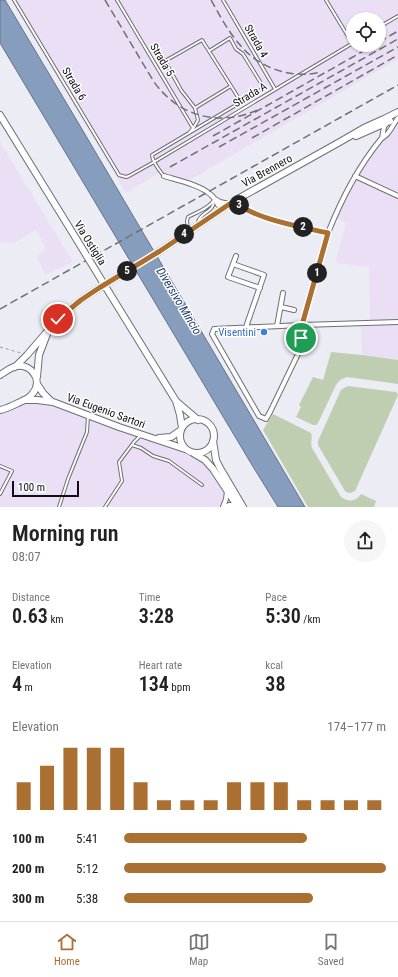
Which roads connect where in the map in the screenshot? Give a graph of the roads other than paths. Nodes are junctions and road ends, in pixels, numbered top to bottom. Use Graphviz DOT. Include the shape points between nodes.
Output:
graph roads {
  1 [pos="14,0"];
  2 [pos="117,0"];
  3 [pos="223,0"];
  4 [pos="326,0"];
  5 [pos="398,16"];
  6 [pos="386,23"];
  7 [pos="346,32"];
  8 [pos="346,47"];
  9 [pos="209,51"];
  10 [pos="231,86"];
  11 [pos="275,89"];
  12 [pos="240,102"];
  13 [pos="195,108"];
  14 [pos="0,115"];
  15 [pos="398,115"];
  16 [pos="383,122"];
  17 [pos="193,128"];
  18 [pos="389,131"];
  19 [pos="189,133"];
  20 [pos="381,136"];
  21 [pos="338,143"];
  22 [pos="154,162"];
  23 [pos="119,175"];
  24 [pos="164,176"];
  25 [pos="355,176"];
  26 [pos="398,196"];
  27 [pos="214,199"];
  28 [pos="232,202"];
  29 [pos="224,208"];
  30 [pos="197,225"];
  31 [pos="187,232"];
  32 [pos="328,233"];
  33 [pos="236,256"];
  34 [pos="233,264"];
  35 [pos="228,277"];
  36 [pos="227,282"];
  37 [pos="260,288"];
  38 [pos="283,293"];
  39 [pos="281,307"];
  40 [pos="294,310"];
  41 [pos="398,322"];
  42 [pos="302,325"];
  43 [pos="277,326"];
  44 [pos="246,327"];
  45 [pos="49,329"];
  46 [pos="15,366"];
  47 [pos="0,375"];
  48 [pos="37,381"];
  49 [pos="24,400"];
  50 [pos="176,401"];
  51 [pos="52,402"];
  52 [pos="0,410"];
  53 [pos="88,415"];
  54 [pos="198,420"];
  55 [pos="181,429"];
  56 [pos="142,434"];
  57 [pos="153,438"];
  58 [pos="213,441"];
  59 [pos="132,445"];
  60 [pos="185,449"];
  61 [pos="193,453"];
  62 [pos="0,466"];
  63 [pos="202,485"];
  64 [pos="0,494"];
  65 [pos="229,494"];
  66 [pos="240,506"];
  67 [pos="59,507"];
  68 [pos="105,507"];
  69 [pos="224,507"];
  1 -- 23 [label="lane, Strada 6"];
  2 -- 17 [label="lane, Strada 5"];
  3 -- 11 [label="lane, Strada 4"];
  4 -- 7 [label="lane"];
  5 -- 6 [label="lane"];
  8 -- 11 [label="lane, Strada A"];
  9 -- 10 [label="lane"];
  9 -- 12 [label="lane" via="230,38 236,49 244,54 264,88"];
  9 -- 13 [label="lane" via="202,40 165,61 181,90"];
  10 -- 12 [label="lane"];
  10 -- 13 [label="lane"];
  11 -- 22 [label="lane, Strada A"];
  12 -- 19 [label="lane"];
  13 -- 17 [label="lane" via="198,120"];
  14 -- 50 [label="main road, Via Ostiglia, bridge"];
  15 -- 16 [label="main road, Via Brennero"];
  15 -- 18 [label="street"];
  16 -- 18 [label="street" via="389,127"];
  16 -- 20 [label="street"];
  16 -- 21 [label="main road, Via Brennero" via="372,130"];
  16 -- 21 [label="main road, Via Brennero" via="364,128"];
  17 -- 19 [label="lane"];
  18 -- 20 [label="street"];
  19 -- 22 [label="lane" via="153,153"];
  20 -- 25 [label="street"];
  21 -- 28 [label="main road, Via Brennero"];
  22 -- 23 [label="lane, Strada A" via="129,176"];
  22 -- 24 [label="lane"];
  24 -- 27 [label="street" via="201,188"];
  25 -- 26 [label="street"];
  25 -- 32 [label="street"];
  27 -- 28 [label="street" via="223,203"];
  27 -- 29 [label="street"];
  27 -- 30 [label="lane" via="213,207 200,218"];
  27 -- 31 [label="lane" via="201,210 188,216"];
  28 -- 29 [label="main road, Via Brennero"];
  28 -- 32 [label="street" via="272,219"];
  29 -- 30 [label="main road, Via Brennero"];
  30 -- 31 [label="main road, Via Brennero"];
  31 -- 45 [label="main road, Via Brennero" via="81,300"];
  32 -- 42 [label="street"];
  33 -- 34 [label="street"];
  34 -- 35 [label="street"];
  34 -- 37 [label="street" via="264,275"];
  35 -- 36 [label="street"];
  35 -- 37 [label="street"];
  37 -- 44 [label="street"];
  38 -- 39 [label="street"];
  39 -- 40 [label="street"];
  39 -- 43 [label="street"];
  41 -- 42 [label="street"];
  42 -- 43 [label="street"];
  42 -- 44 [label="street" via="298,354 266,419 259,416 212,334 214,329"];
  43 -- 44 [label="street"];
  45 -- 46 [label="main road, Via Brennero"];
  45 -- 48 [label="main road, Via Brennero" via="39,355"];
  46 -- 47 [label="main road, Via Brennero"];
  46 -- 48 [label="main road, Via Eugenio Sartori" via="29,369"];
  48 -- 49 [label="main road" via="36,389"];
  48 -- 51 [label="main road, Via Eugenio Sartori" via="39,388"];
  49 -- 51 [label="main road, Via Eugenio Sartori"];
  49 -- 52 [label="main road"];
  50 -- 54 [label="main road, Via Ostiglia"];
  50 -- 55 [label="main road, Via Ostiglia"];
  51 -- 53 [label="main road, Via Eugenio Sartori"];
  53 -- 56 [label="main road, Via Eugenio Sartori"];
  53 -- 67 [label="lane" via="87,432"];
  54 -- 55 [label="main road" via="189,421"];
  54 -- 58 [label="main road" via="210,426"];
  55 -- 57 [label="main road, Via Eugenio Sartori" via="171,437"];
  55 -- 60 [label="main road" via="180,441"];
  56 -- 57 [label="main road, Via Eugenio Sartori"];
  56 -- 59 [label="lane"];
  57 -- 60 [label="main road, Via Eugenio Sartori"];
  58 -- 61 [label="main road" via="205,451"];
  58 -- 66 [label="main road" via="216,460"];
  59 -- 63 [label="lane" via="169,461"];
  59 -- 68 [label="lane" via="119,462 122,481"];
  60 -- 61 [label="main road"];
  61 -- 65 [label="main road" via="210,465"];
  62 -- 64 [label="lane" via="12,471"];
  65 -- 66 [label="main road"];
  65 -- 69 [label="street"];
  66 -- 69 [label="street"];
}
